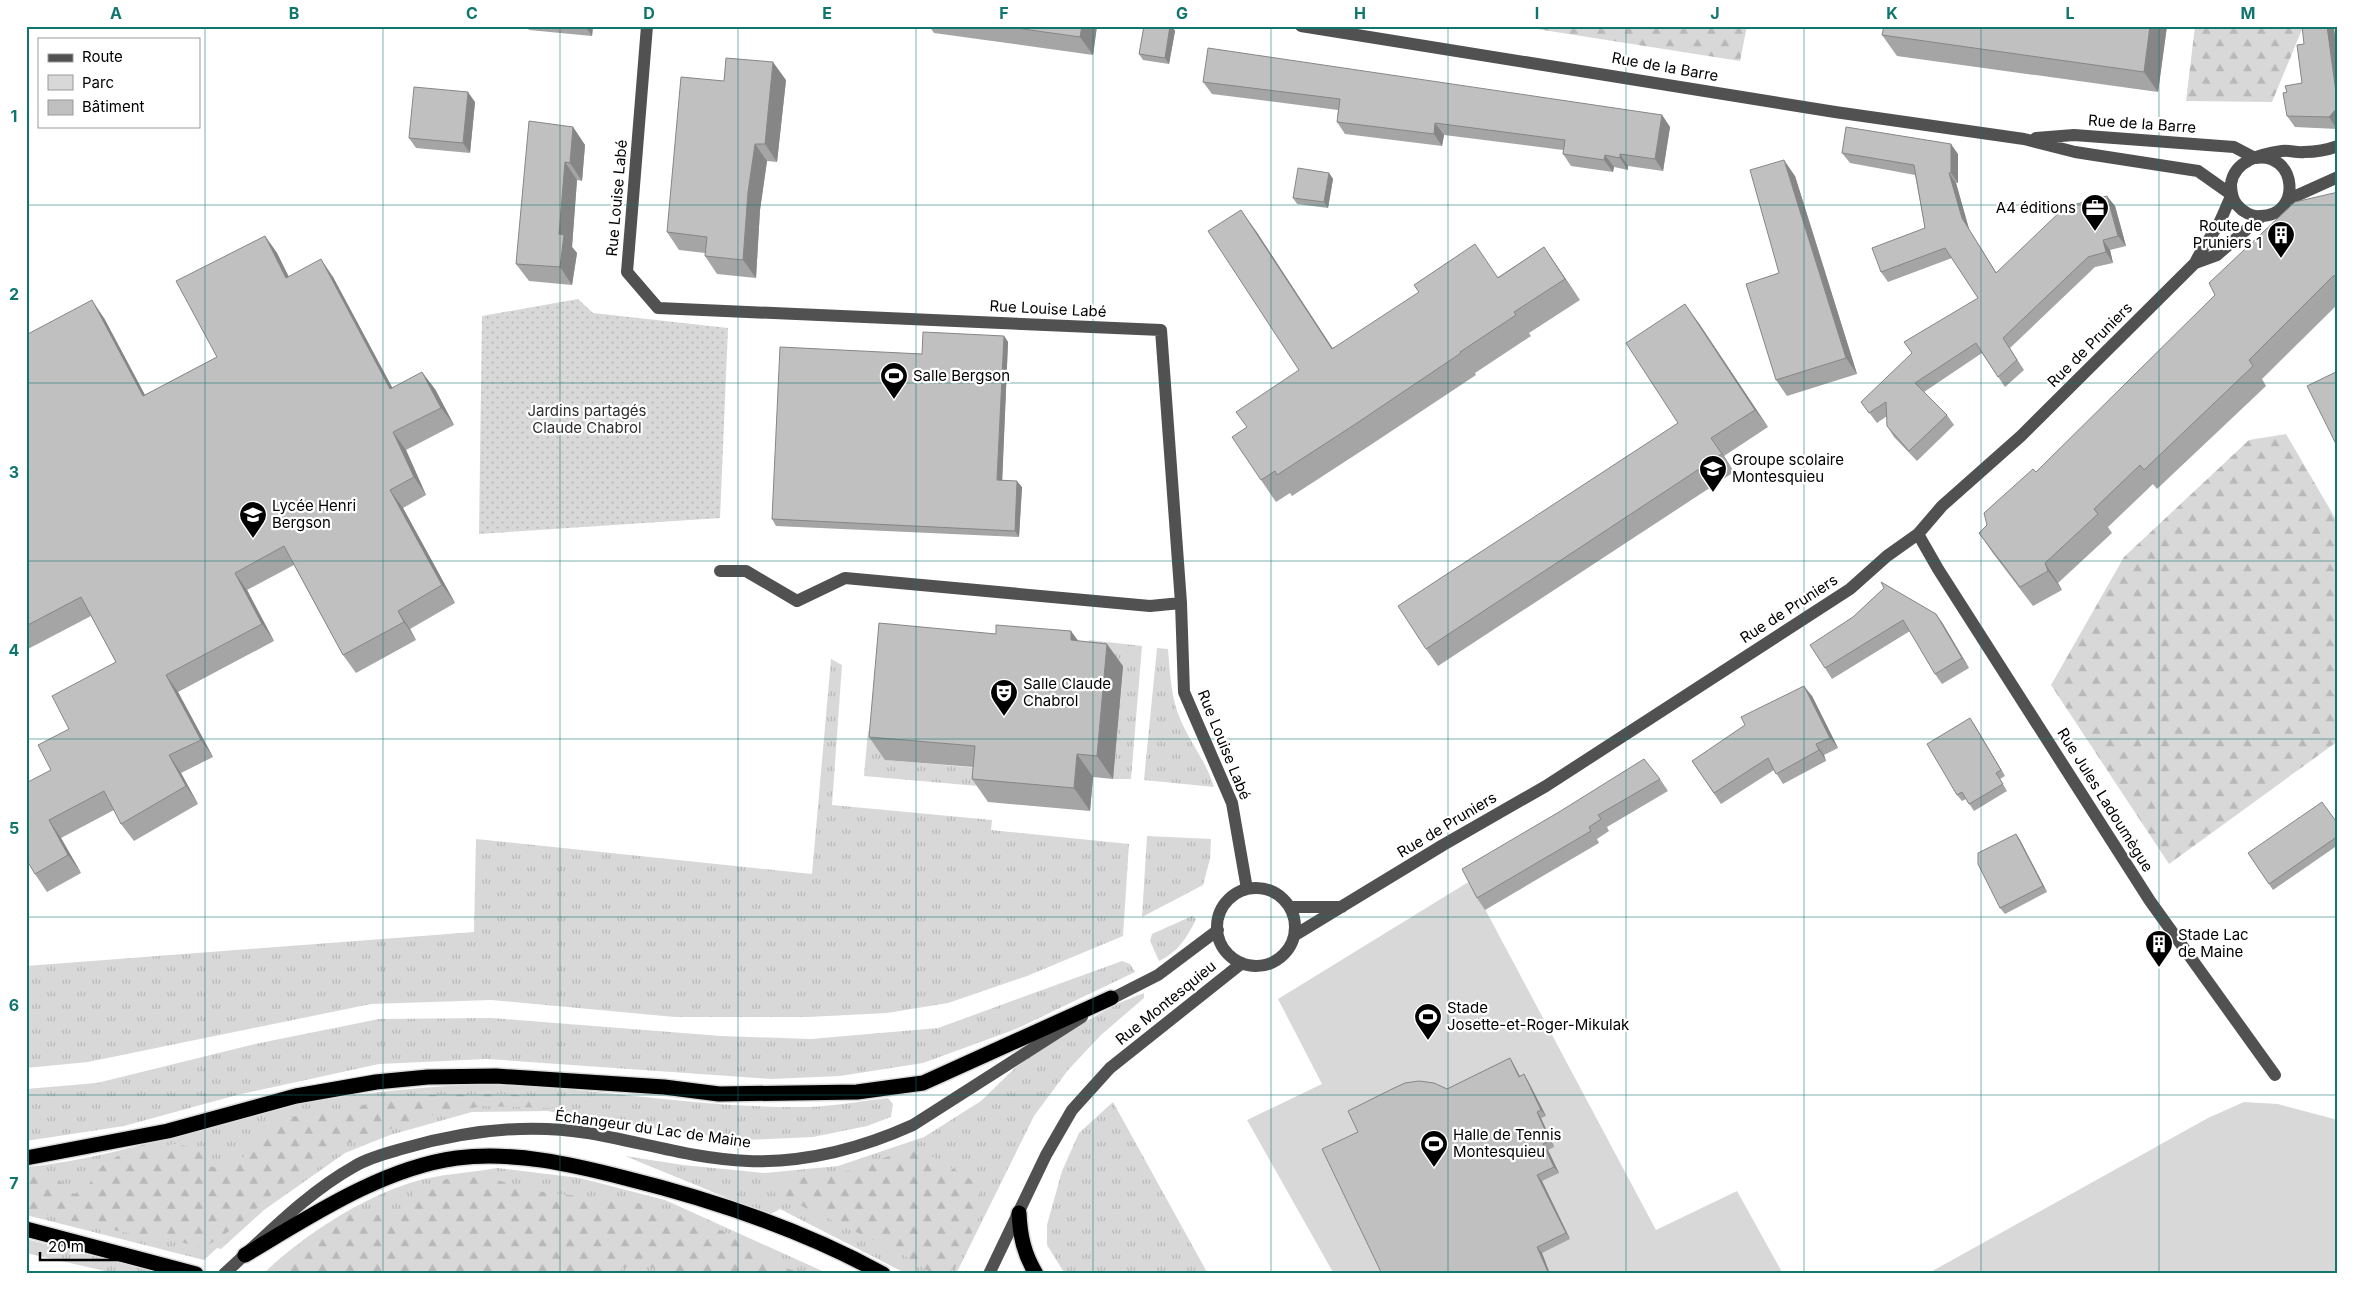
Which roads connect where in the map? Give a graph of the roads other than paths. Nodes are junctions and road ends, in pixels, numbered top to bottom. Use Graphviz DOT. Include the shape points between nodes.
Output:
graph roads {
  1 [pos="647,26"];
  2 [pos="1308,27"];
  3 [pos="2024,139"];
  4 [pos="2338,146"];
  5 [pos="2255,158"];
  6 [pos="2338,177"];
  7 [pos="2232,195"];
  8 [pos="2287,200"];
  9 [pos="2262,216"];
  10 [pos="2195,263"];
  11 [pos="1918,534"];
  12 [pos="720,571"];
  13 [pos="1180,603"];
  14 [pos="1247,889"];
  15 [pos="1290,907"];
  16 [pos="1342,907"];
  17 [pos="1218,930"];
  18 [pos="1295,935"];
  19 [pos="1242,963"];
  20 [pos="1111,998"];
  21 [pos="2274,1076"];
  22 [pos="26,1158"];
  23 [pos="1019,1213"];
  24 [pos="26,1229"];
  25 [pos="245,1254"];
  26 [pos="196,1274"];
  27 [pos="224,1274"];
  28 [pos="883,1274"];
  29 [pos="989,1274"];
  30 [pos="1036,1274"];
  1 -- 13 [label="street, Rue Louise Labé" via="627,272 658,308 1161,330"];
  2 -- 3 [label="street, Rue de la Barre" via="1835,112"];
  3 -- 5 [label="street, Rue de la Barre" via="2074,135 2234,147"];
  3 -- 7 [label="street, Rue de la Barre" via="2075,152 2198,171"];
  4 -- 5 [label="street" via="2326,150 2283,151"];
  5 -- 7 [label="street" via="2236,172 2232,179"];
  5 -- 8 [label="street" via="2267,158 2282,167 2290,183"];
  6 -- 8 [label="street"];
  7 -- 9 [label="street" via="2242,209 2254,216"];
  7 -- 10 [label="street, Rue de Pruniers"];
  8 -- 9 [label="street" via="2275,213"];
  9 -- 10 [label="street, Rue de Pruniers" via="2217,254"];
  10 -- 11 [label="street, Rue de Pruniers" via="2021,436 1942,506"];
  11 -- 16 [label="street, Rue de Pruniers" via="1822,608 1546,786"];
  11 -- 21 [label="street, Rue Jules Ladoumègue" via="2146,895"];
  12 -- 13 [label="street" via="746,571 797,601 845,578 1150,606"];
  13 -- 14 [label="street, Rue Louise Labé" via="1184,692 1232,803"];
  14 -- 15 [label="street" via="1271,890"];
  14 -- 17 [label="street" via="1227,900 1218,919"];
  15 -- 16 [label="street"];
  15 -- 18 [label="street"];
  16 -- 18 [label="street, Rue de Pruniers"];
  17 -- 19 [label="street" via="1225,950"];
  17 -- 20 [label="street, Rue Montesquieu" via="1158,975"];
  18 -- 19 [label="street" via="1286,952 1271,963 1251,966"];
  19 -- 23 [label="street, Rue Montesquieu" via="1096,1082 1064,1122"];
  20 -- 22 [label="highway" via="923,1083 857,1092 720,1094 496,1076 428,1077 296,1096 168,1130"];
  20 -- 25 [label="street, Échangeur du Lac de Maine" via="913,1125 850,1149 797,1158 747,1161 587,1133 526,1129 472,1132 422,1143 356,1165 286,1215"];
  23 -- 29 [label="street, Rue Montesquieu"];
  23 -- 30 [label="highway" via="1026,1258"];
  24 -- 26 [label="highway"];
  25 -- 27 [label="street, Échangeur du Lac de Maine"];
  25 -- 28 [label="highway" via="346,1195 408,1171 457,1158 525,1158 597,1170 674,1190 784,1228"];
}
